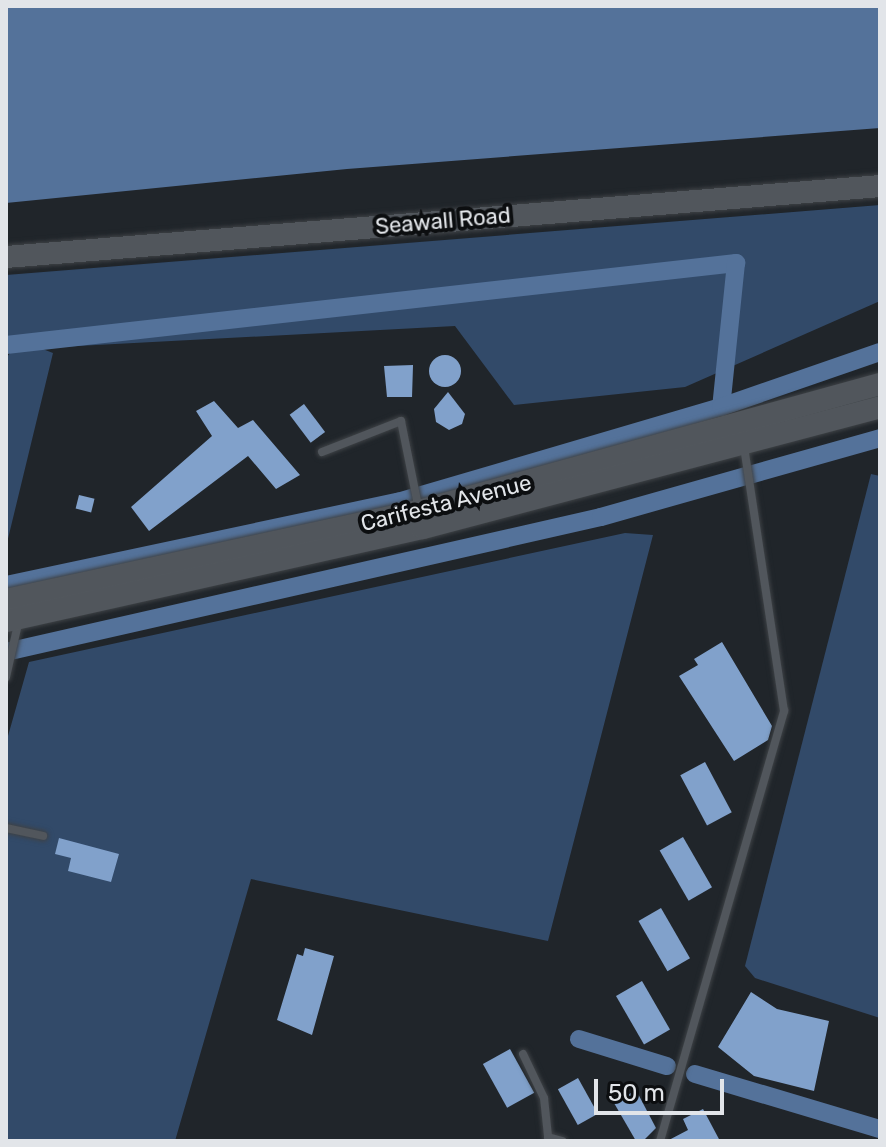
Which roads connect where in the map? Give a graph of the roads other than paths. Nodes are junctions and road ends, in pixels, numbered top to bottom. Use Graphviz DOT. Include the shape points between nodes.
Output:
graph roads {
  1 [pos="880,186"];
  2 [pos="6,257"];
  3 [pos="880,384"];
  4 [pos="880,407"];
  5 [pos="743,448"];
  6 [pos="322,452"];
  7 [pos="419,511"];
  8 [pos="15,614"];
  9 [pos="6,677"];
  10 [pos="6,828"];
  11 [pos="43,836"];
  12 [pos="523,1054"];
  13 [pos="546,1139"];
  14 [pos="562,1141"];
  15 [pos="660,1141"];
  1 -- 2 [label="main road, Seawall Road"];
  3 -- 5 [label="main road, Carifesta Avenue"];
  4 -- 5 [label="main road, Carifesta Avenue"];
  5 -- 7 [label="main road, Carifesta Avenue"];
  5 -- 8 [label="main road, Carifesta Avenue" via="407,532"];
  5 -- 15 [label="lane" via="779,665 782,720"];
  6 -- 7 [label="lane" via="401,421"];
  7 -- 8 [label="main road, Carifesta Avenue"];
  8 -- 9 [label="lane"];
  10 -- 11 [label="lane"];
  12 -- 13 [label="lane" via="544,1098"];
  13 -- 14 [label="lane"];
}
